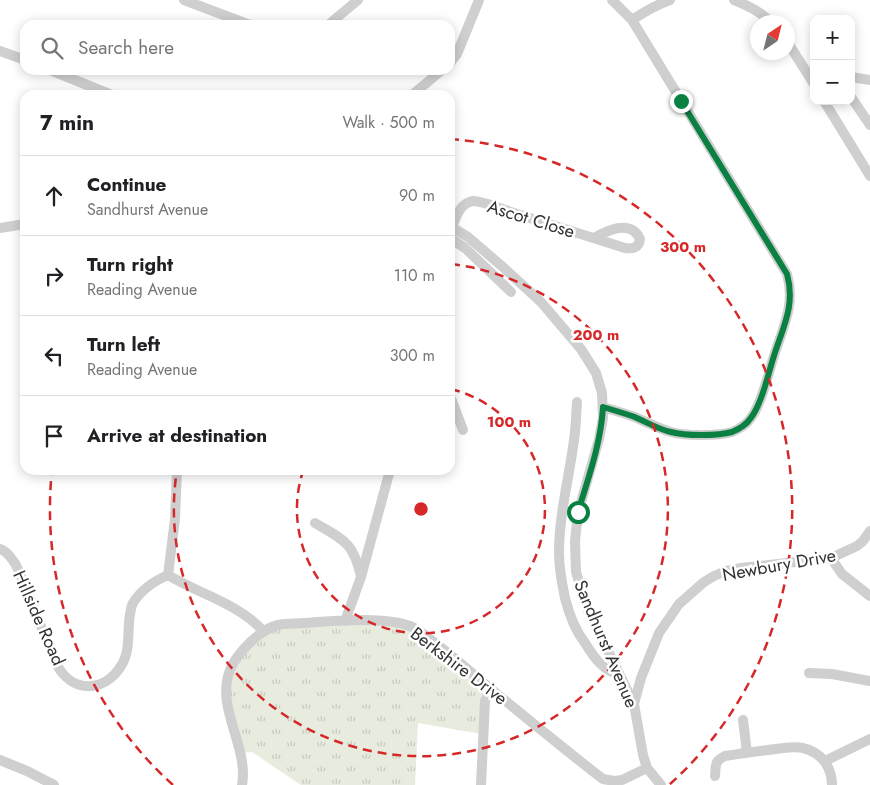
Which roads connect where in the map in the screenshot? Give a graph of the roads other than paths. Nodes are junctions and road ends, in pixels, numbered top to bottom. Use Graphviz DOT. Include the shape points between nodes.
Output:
graph roads {
  1 [pos="184,0"];
  2 [pos="358,0"];
  3 [pos="479,0"];
  4 [pos="612,0"];
  5 [pos="670,0"];
  6 [pos="734,0"];
  7 [pos="762,15"];
  8 [pos="237,20"];
  9 [pos="334,20"];
  10 [pos="632,20"];
  11 [pos="0,50"];
  12 [pos="795,52"];
  13 [pos="455,57"];
  14 [pos="20,58"];
  15 [pos="810,71"];
  16 [pos="62,75"];
  17 [pos="436,75"];
  18 [pos="855,78"];
  19 [pos="870,80"];
  20 [pos="100,90"];
  21 [pos="418,90"];
  22 [pos="855,103"];
  23 [pos="826,105"];
  24 [pos="870,126"];
  25 [pos="870,176"];
  26 [pos="455,218"];
  27 [pos="20,225"];
  28 [pos="0,228"];
  29 [pos="455,229"];
  30 [pos="594,238"];
  31 [pos="455,241"];
  32 [pos="511,292"];
  33 [pos="577,402"];
  34 [pos="603,407"];
  35 [pos="455,409"];
  36 [pos="463,430"];
  37 [pos="176,475"];
  38 [pos="389,475"];
  39 [pos="316,523"];
  40 [pos="870,531"];
  41 [pos="0,549"];
  42 [pos="831,558"];
  43 [pos="168,575"];
  44 [pos="361,577"];
  45 [pos="870,596"];
  46 [pos="345,621"];
  47 [pos="263,631"];
  48 [pos="809,673"];
  49 [pos="620,676"];
  50 [pos="870,681"];
  51 [pos="491,689"];
  52 [pos="634,704"];
  53 [pos="742,720"];
  54 [pos="870,740"];
  55 [pos="747,752"];
  56 [pos="0,760"];
  57 [pos="825,761"];
  58 [pos="647,768"];
  59 [pos="715,776"];
  60 [pos="39,781"];
  61 [pos="614,783"];
  62 [pos="54,785"];
  63 [pos="242,785"];
  64 [pos="481,785"];
  65 [pos="661,785"];
  66 [pos="832,785"];
  1 -- 8 [label="street"];
  2 -- 9 [label="street"];
  3 -- 13 [label="street"];
  4 -- 10 [label="street"];
  5 -- 10 [label="street"];
  6 -- 7 [label="street"];
  10 -- 34 [label="street" via="787,274 789,313 752,418 739,428 723,433 678,434"];
  11 -- 14 [label="street"];
  12 -- 15 [label="street"];
  16 -- 20 [label="street"];
  17 -- 21 [label="street"];
  18 -- 19 [label="street"];
  22 -- 24 [label="street"];
  23 -- 25 [label="street"];
  26 -- 30 [label="street, Ascot Close" via="465,204 474,201"];
  27 -- 28 [label="street"];
  29 -- 34 [label="street, Sandhurst Avenue" via="534,295 581,349 596,373"];
  31 -- 32 [label="street"];
  33 -- 49 [label="street" via="559,542 562,585 574,624 583,640 603,667"];
  34 -- 49 [label="street, Sandhurst Avenue" via="599,439 578,512 575,559 588,610"];
  35 -- 36 [label="street"];
  37 -- 43 [label="street" via="175,519"];
  38 -- 44 [label="street"];
  39 -- 44 [label="street" via="339,536 350,547"];
  40 -- 42 [label="street, Newbury Drive" via="857,546"];
  41 -- 43 [label="street, Hillside Road" via="16,566 58,666 72,681 85,687 107,682 122,666 132,604 156,580"];
  42 -- 45 [label="street" via="842,574"];
  42 -- 52 [label="street, Newbury Drive" via="741,568 720,573 704,582 679,604 659,633"];
  43 -- 47 [label="street" via="241,612"];
  44 -- 46 [label="street"];
  46 -- 47 [label="street, Berkshire Drive" via="278,625"];
  46 -- 51 [label="street, Berkshire Drive" via="400,623 420,631"];
  47 -- 63 [label="street, Berkshire Drive" via="246,647 227,678 227,703 241,760"];
  48 -- 50 [label="street"];
  49 -- 52 [label="street, Sandhurst Avenue"];
  51 -- 61 [label="street, Berkshire Drive" via="596,774"];
  51 -- 64 [label="street" via="485,701"];
  52 -- 58 [label="street, Sandhurst Avenue"];
  53 -- 55 [label="street"];
  54 -- 57 [label="street"];
  55 -- 57 [label="street" via="802,747"];
  55 -- 59 [label="street" via="720,758"];
  56 -- 60 [label="street" via="27,771"];
  57 -- 66 [label="street"];
  58 -- 61 [label="street, Berkshire Drive"];
  58 -- 65 [label="street"];
  60 -- 62 [label="street"];
}
